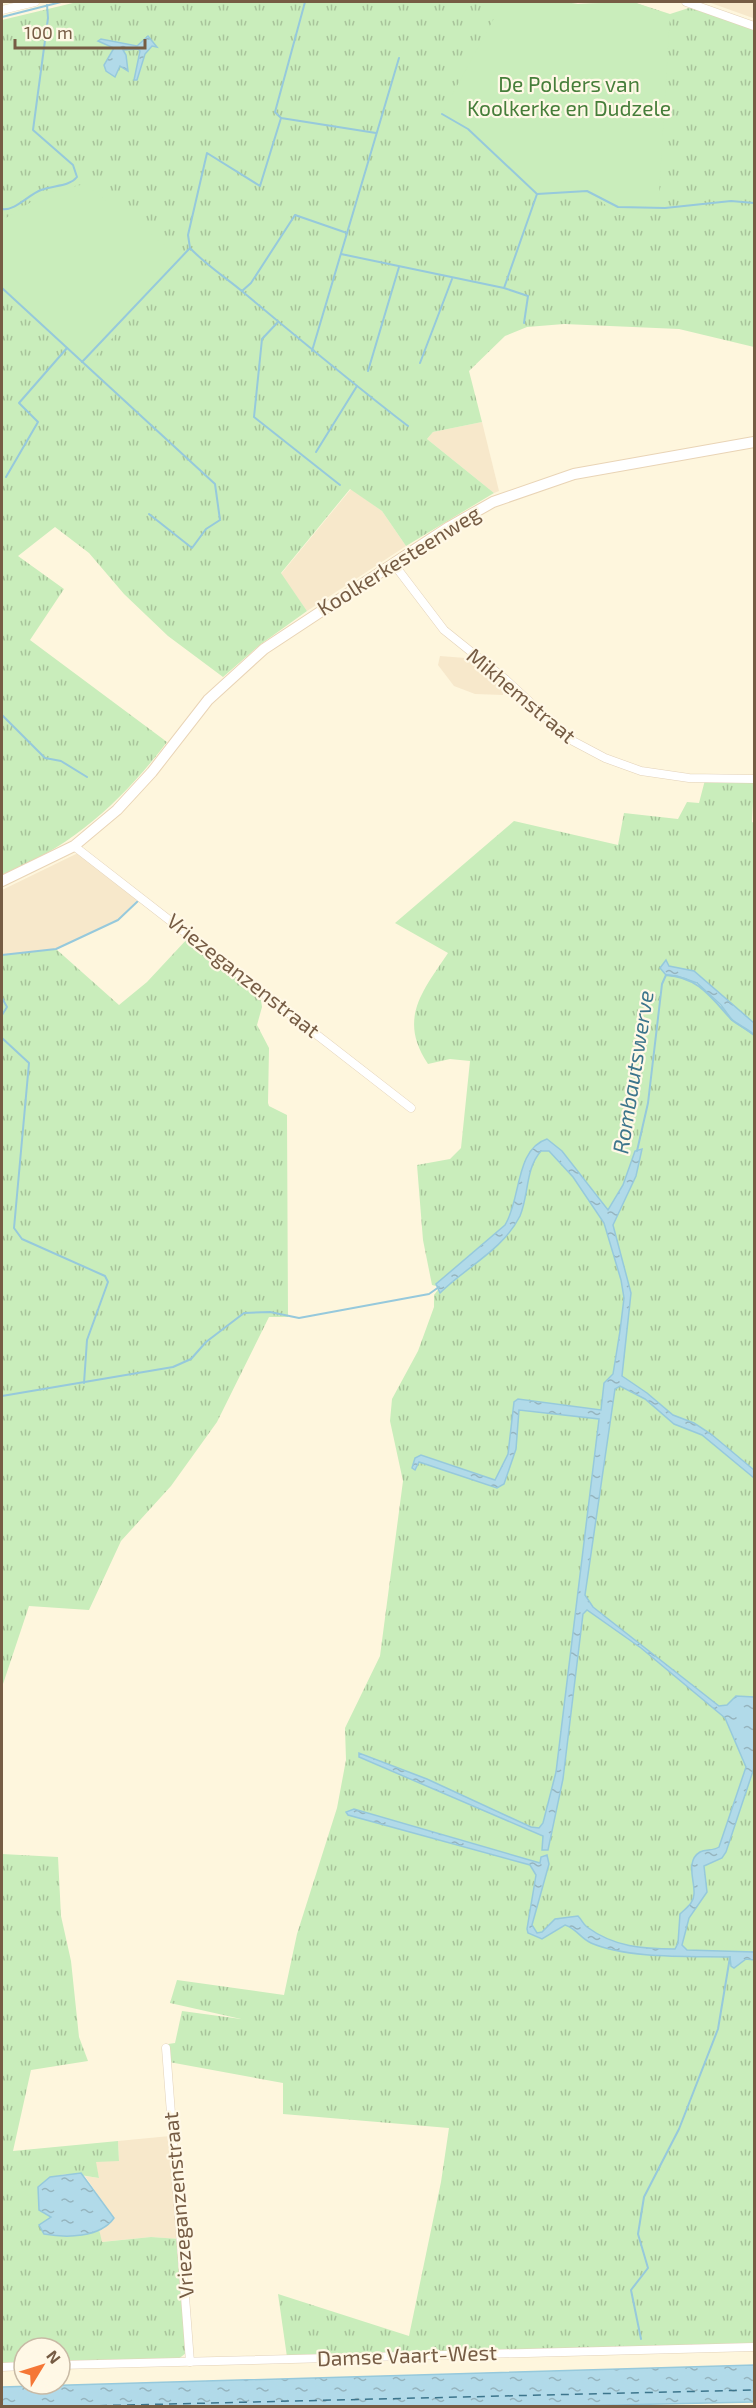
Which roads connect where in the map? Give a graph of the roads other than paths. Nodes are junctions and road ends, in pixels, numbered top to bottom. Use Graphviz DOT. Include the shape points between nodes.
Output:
graph roads {
  1 [pos="35,2"];
  2 [pos="686,2"];
  3 [pos="2,10"];
  4 [pos="754,26"];
  5 [pos="754,442"];
  6 [pos="393,563"];
  7 [pos="754,779"];
  8 [pos="74,846"];
  9 [pos="2,881"];
  10 [pos="411,1108"];
  11 [pos="166,2048"];
  12 [pos="754,2347"];
  13 [pos="190,2362"];
  14 [pos="72,2366"];
  1 -- 3 [label="street"];
  2 -- 4 [label="street"];
  5 -- 6 [label="main road, Koolkerkesteenweg" via="574,474 537,486 493,502"];
  6 -- 7 [label="street, Mikhemstraat" via="444,630 571,740 605,759 641,771 689,778"];
  6 -- 8 [label="main road, Koolkerkesteenweg" via="264,649 228,680 130,799"];
  8 -- 9 [label="main road, Koolkerkesteenweg"];
  8 -- 10 [label="street, Vriezeganzenstraat"];
  11 -- 13 [label="street, Vriezeganzenstraat"];
  12 -- 13 [label="street, Damse Vaart-West"];
  13 -- 14 [label="street, Damse Vaart-West"];
}
